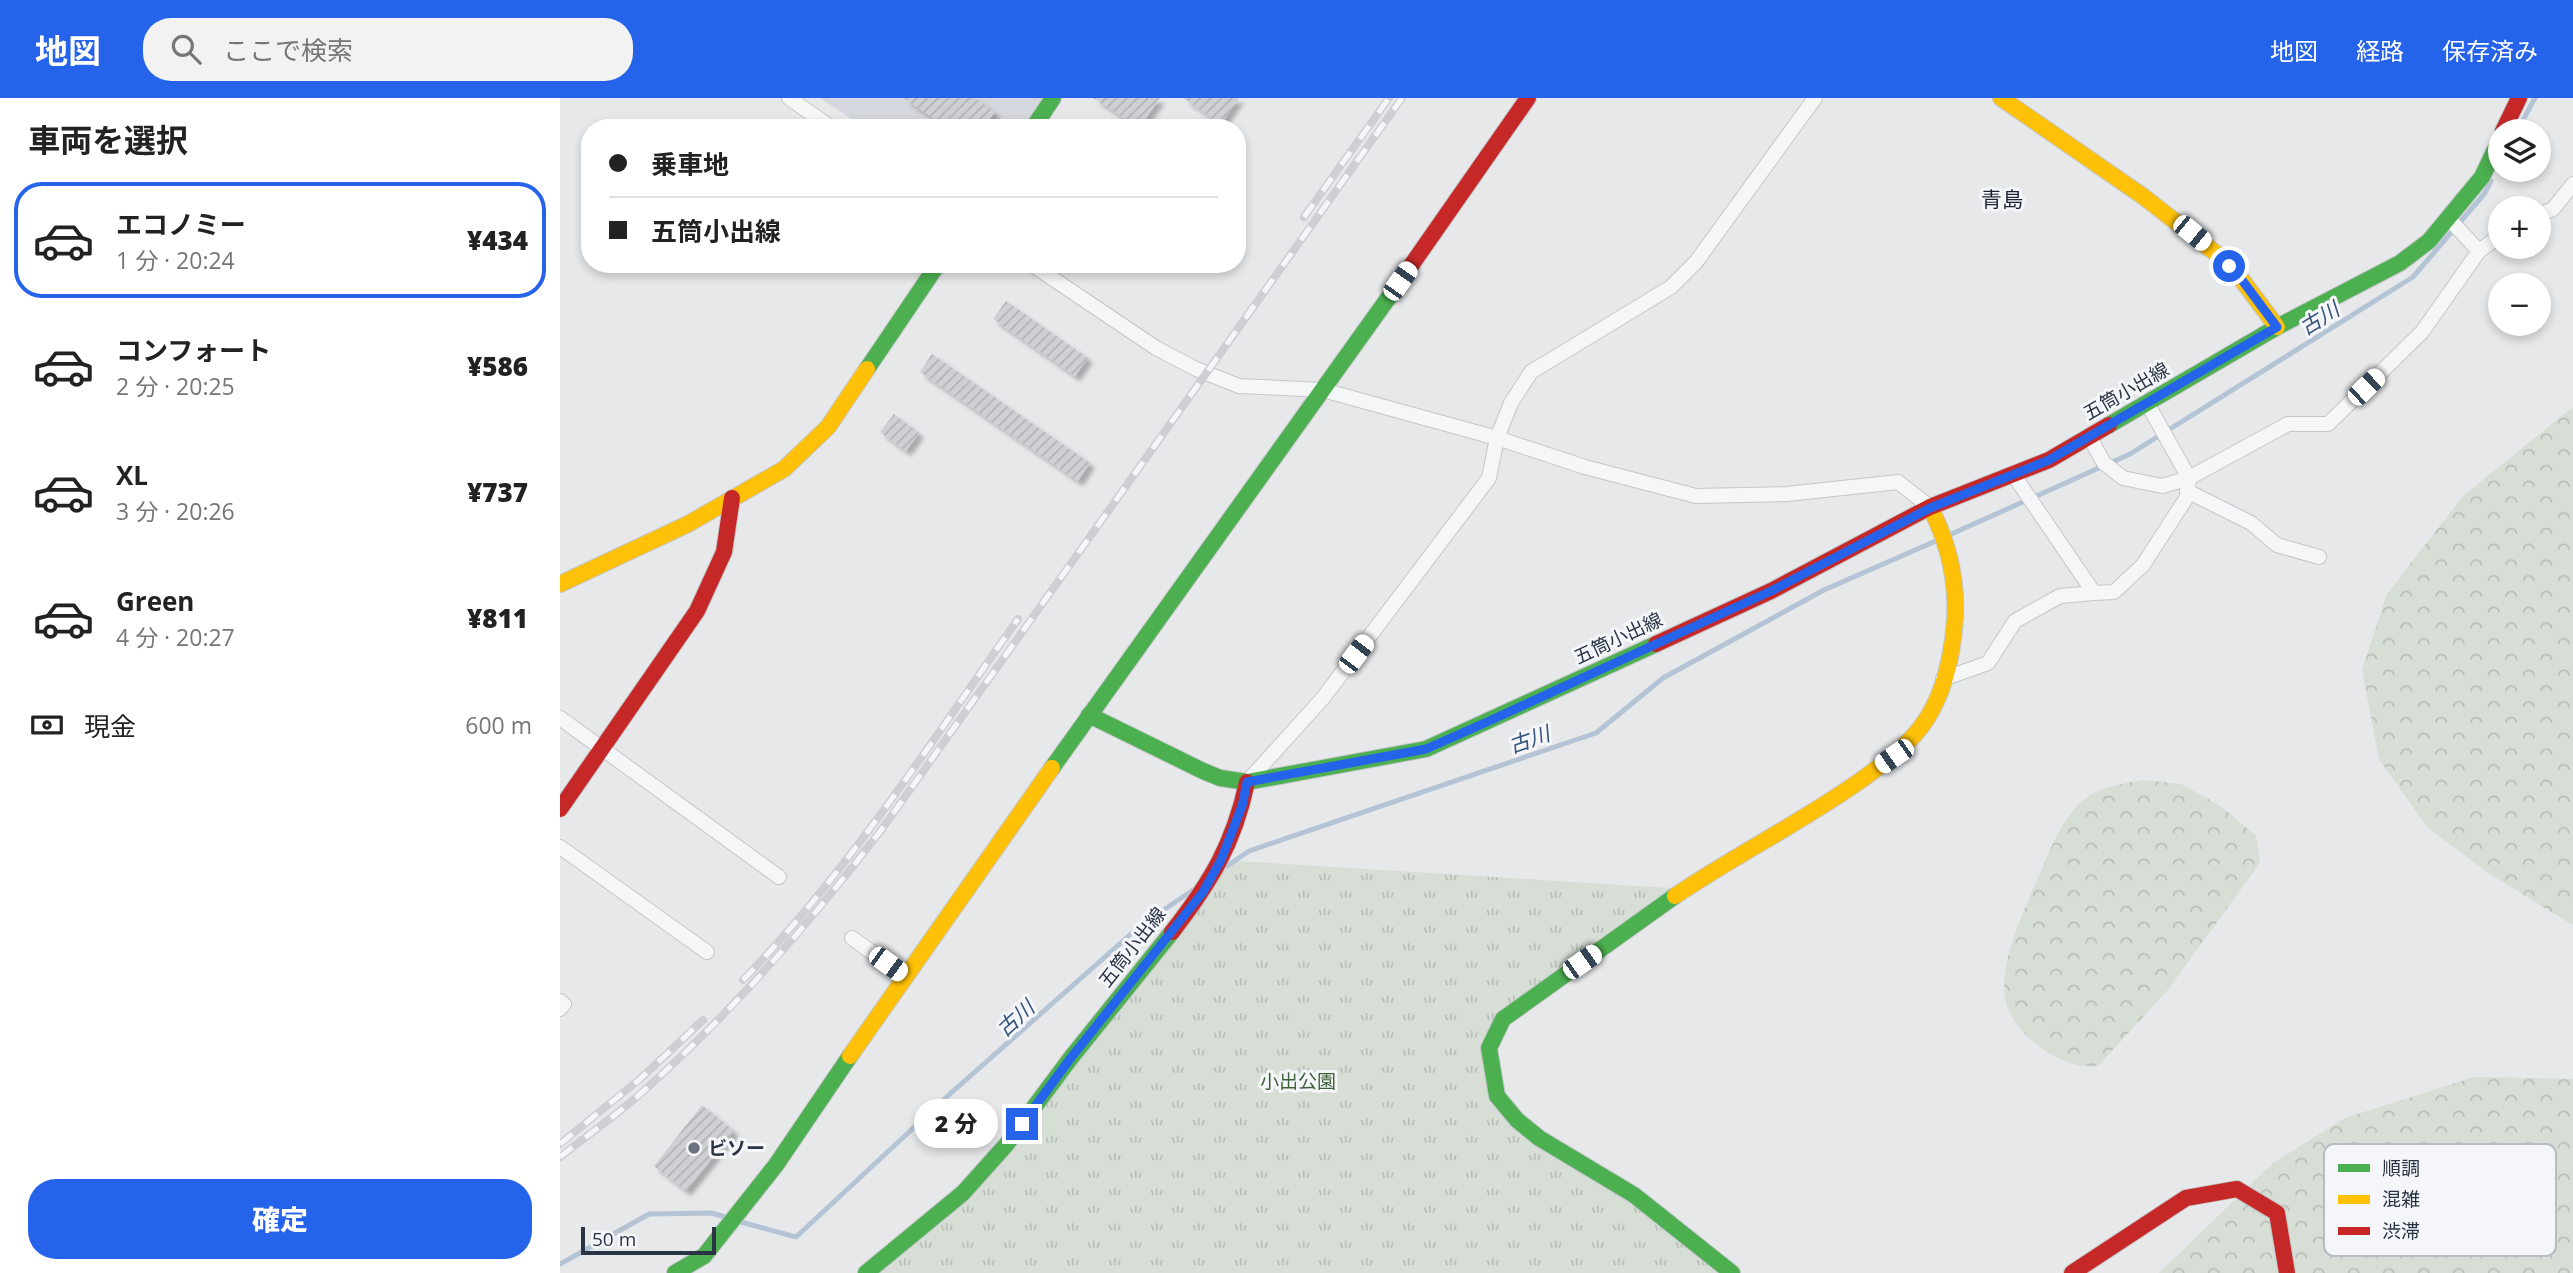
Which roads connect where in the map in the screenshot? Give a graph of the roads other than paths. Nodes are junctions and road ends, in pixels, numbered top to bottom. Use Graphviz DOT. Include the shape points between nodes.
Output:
graph roads {
  1 [pos="789,98"];
  2 [pos="1054,98"];
  3 [pos="1528,98"];
  4 [pos="1815,98"];
  5 [pos="2001,98"];
  6 [pos="2519,98"];
  7 [pos="819,119"];
  8 [pos="1039,119"];
  9 [pos="2509,119"];
  10 [pos="2488,164"];
  11 [pos="2573,184"];
  12 [pos="2551,210"];
  13 [pos="2448,218"];
  14 [pos="2488,244"];
  15 [pos="2479,251"];
  16 [pos="932,273"];
  17 [pos="1044,273"];
  18 [pos="2277,327"];
  19 [pos="1322,390"];
  20 [pos="2147,403"];
  21 [pos="2089,436"];
  22 [pos="1497,438"];
  23 [pos="2013,474"];
  24 [pos="2188,485"];
  25 [pos="732,498"];
  26 [pos="1930,508"];
  27 [pos="2319,557"];
  28 [pos="560,584"];
  29 [pos="2094,593"];
  30 [pos="1944,679"];
  31 [pos="1089,715"];
  32 [pos="560,718"];
  33 [pos="601,747"];
  34 [pos="1247,782"];
  35 [pos="560,809"];
  36 [pos="560,847"];
  37 [pos="779,877"];
  38 [pos="852,938"];
  39 [pos="707,951"];
  40 [pos="905,976"];
  41 [pos="560,1001"];
  42 [pos="560,1009"];
  43 [pos="675,1273"];
  44 [pos="866,1273"];
  45 [pos="1731,1273"];
  46 [pos="2072,1273"];
  47 [pos="2287,1273"];
  1 -- 7 [label="street"];
  2 -- 8 [label="street"];
  3 -- 19 [label="street"];
  4 -- 22 [label="street" via="1696,262 1671,287 1531,372 1511,403"];
  5 -- 18 [label="street" via="2201,241 2239,276"];
  6 -- 9 [label="street"];
  10 -- 13 [label="street, 五筒小出線"];
  11 -- 12 [label="street"];
  13 -- 15 [label="street"];
  13 -- 18 [label="street, 五筒小出線" via="2429,241 2400,263"];
  14 -- 15 [label="street"];
  15 -- 24 [label="street" via="2423,332 2328,424 2288,424"];
  16 -- 25 [label="street" via="828,427 783,469"];
  17 -- 19 [label="street" via="1156,348 1196,369 1239,386"];
  18 -- 20 [label="street, 五筒小出線"];
  19 -- 22 [label="street"];
  19 -- 31 [label="street"];
  20 -- 21 [label="street, 五筒小出線"];
  20 -- 24 [label="street"];
  21 -- 23 [label="street, 五筒小出線" via="2049,460"];
  21 -- 24 [label="street" via="2104,463 2123,478 2162,486"];
  22 -- 26 [label="street" via="1696,496 1787,494 1898,482"];
  22 -- 34 [label="street" via="1489,478 1323,698"];
  23 -- 26 [label="street, 五筒小出線"];
  23 -- 29 [label="street"];
  24 -- 27 [label="street" via="2251,523 2277,545"];
  24 -- 29 [label="street" via="2187,497 2143,565 2113,592"];
  25 -- 28 [label="street" via="688,524"];
  25 -- 33 [label="street" via="724,552 697,611"];
  26 -- 30 [label="street" via="1945,533 1956,584 1954,641"];
  26 -- 34 [label="street, 五筒小出線" via="1771,591 1426,749"];
  29 -- 30 [label="street" via="2060,596 2015,621 1988,663"];
  30 -- 45 [label="street" via="1926,719 1894,756 1838,796 1686,889 1562,976 1503,1019 1489,1048 1497,1096 1517,1120 1634,1195"];
  31 -- 34 [label="street" via="1203,771"];
  31 -- 40 [label="street"];
  32 -- 33 [label="street"];
  33 -- 35 [label="street"];
  33 -- 37 [label="street"];
  34 -- 44 [label="street, 五筒小出線" via="1221,860 1203,892 989,1164 963,1193"];
  36 -- 39 [label="street"];
  38 -- 40 [label="street"];
  40 -- 43 [label="street" via="776,1165 704,1256"];
  41 -- 42 [label="street" via="564,1004"];
  46 -- 47 [label="street" via="2186,1198 2236,1189 2277,1213"];
}
